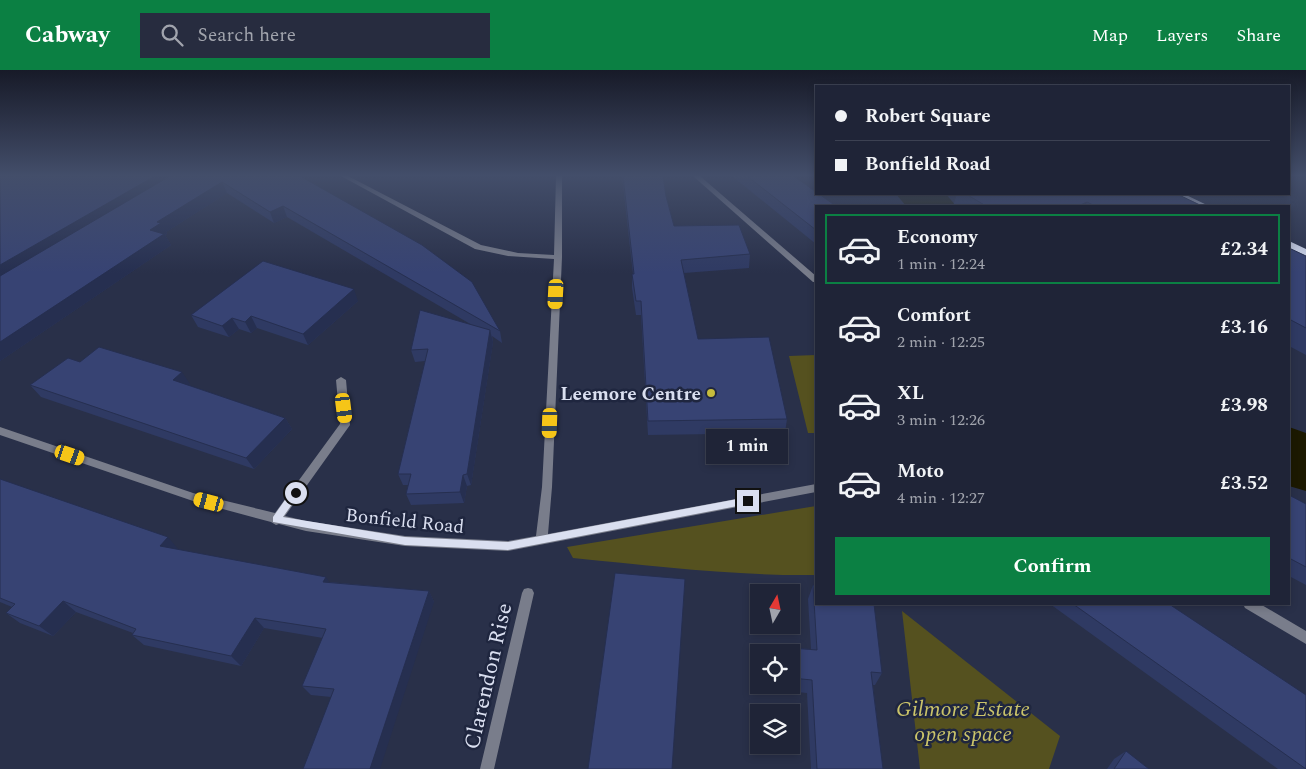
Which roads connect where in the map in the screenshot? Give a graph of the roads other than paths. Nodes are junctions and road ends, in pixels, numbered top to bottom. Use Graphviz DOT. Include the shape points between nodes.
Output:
graph roads {
  1 [pos="406,209"];
  2 [pos="559,209"];
  3 [pos="734,209"];
  4 [pos="1290,245"];
  5 [pos="1306,253"];
  6 [pos="558,257"];
  7 [pos="815,279"];
  8 [pos="341,380"];
  9 [pos="0,431"];
  10 [pos="815,488"];
  11 [pos="276,520"];
  12 [pos="541,541"];
  13 [pos="528,593"];
  14 [pos="1251,605"];
  15 [pos="1306,638"];
  16 [pos="487,769"];
  1 -- 6 [label="street" via="478,247 501,254"];
  2 -- 6 [label="street"];
  3 -- 7 [label="street"];
  4 -- 5 [label="highway"];
  6 -- 12 [label="street" via="547,487"];
  8 -- 11 [label="street" via="344,425"];
  9 -- 11 [label="street, Bonfield Road" via="193,497"];
  10 -- 12 [label="street, Bonfield Road"];
  11 -- 12 [label="street, Bonfield Road" via="405,541 508,546"];
  13 -- 16 [label="street, Clarendon Rise"];
  14 -- 15 [label="street"];
}
